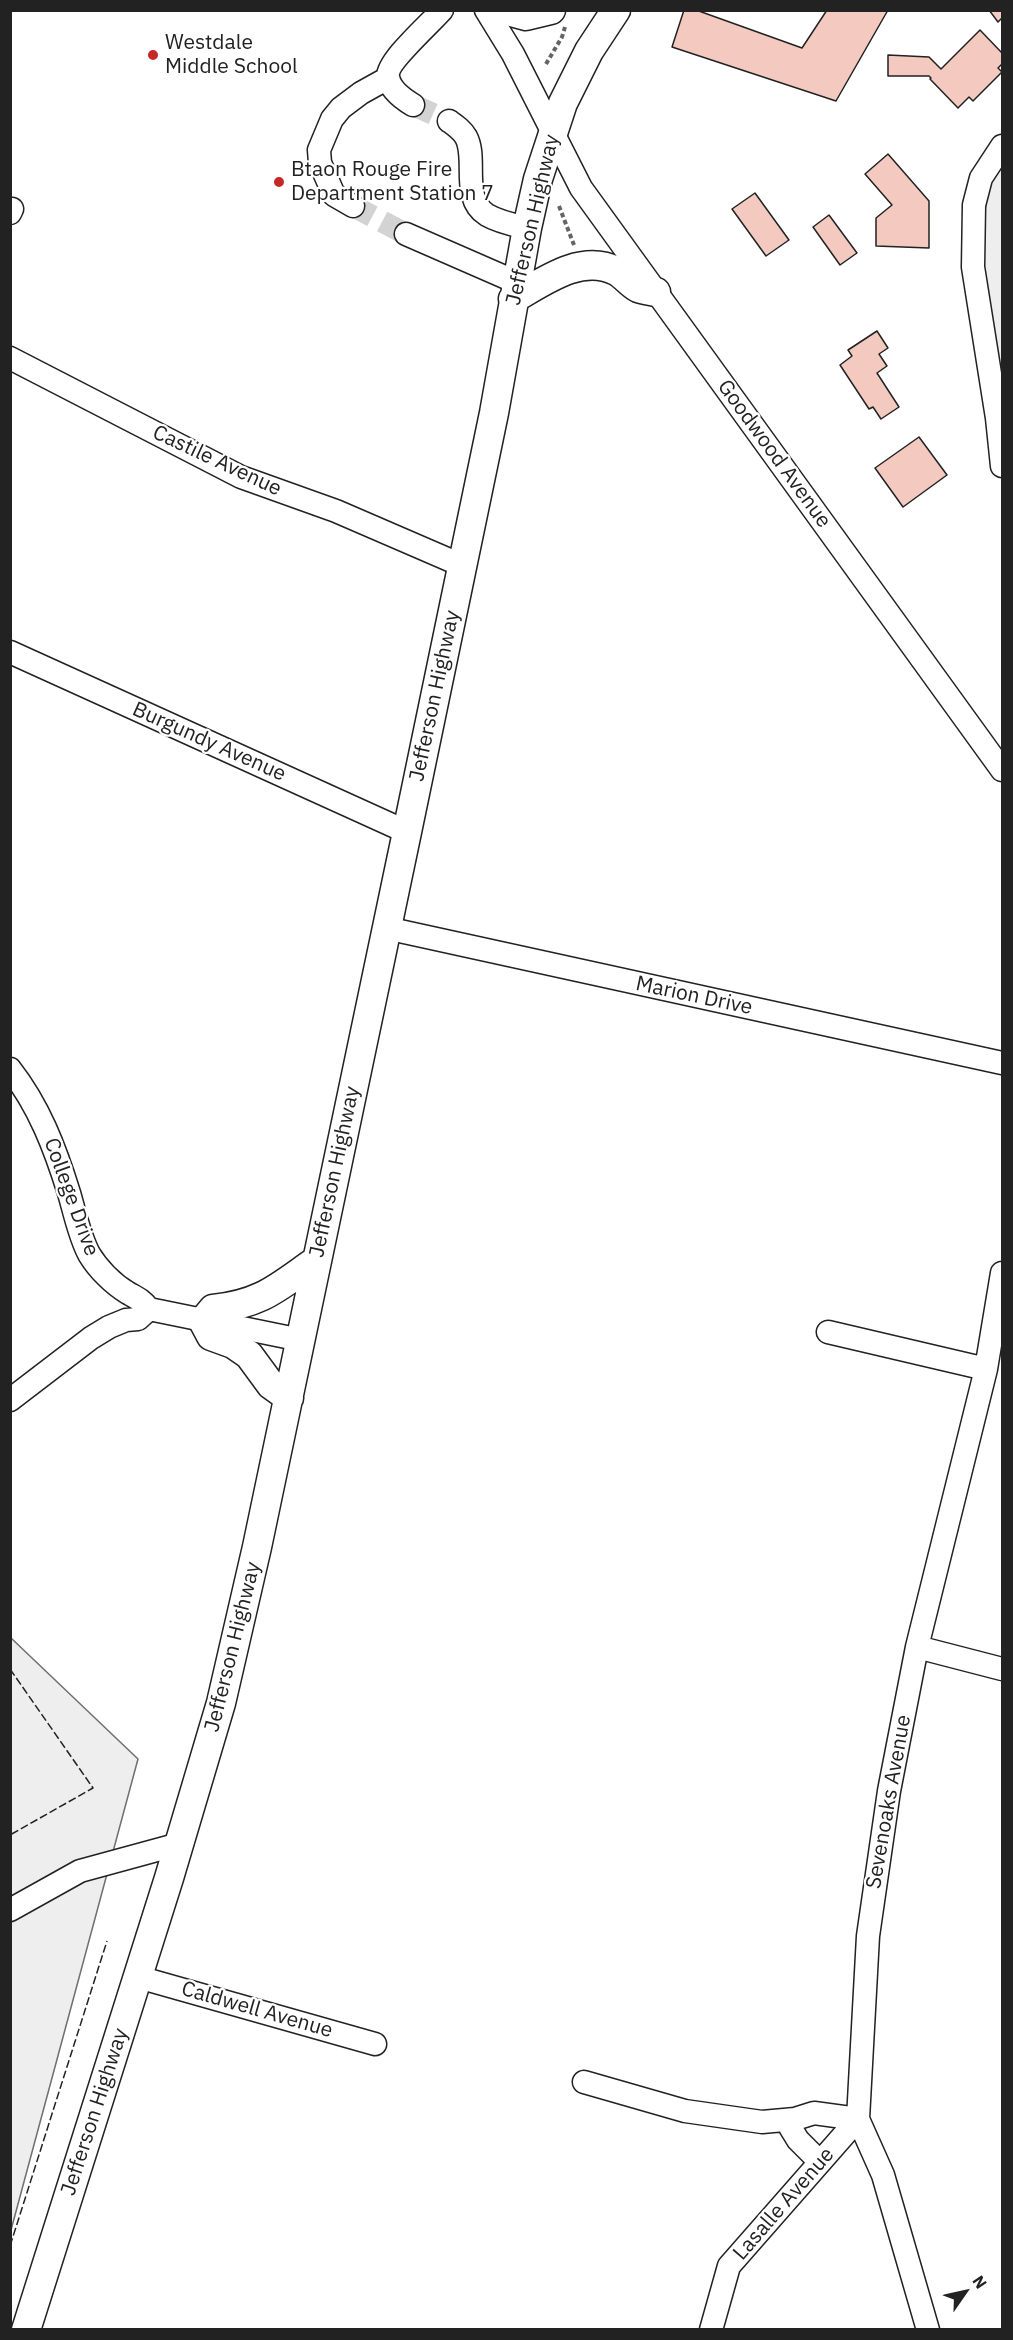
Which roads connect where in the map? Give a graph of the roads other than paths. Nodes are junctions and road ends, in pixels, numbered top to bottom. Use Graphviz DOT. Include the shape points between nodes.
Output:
graph roads {
  1 [pos="442,10"];
  2 [pos="486,10"];
  3 [pos="504,10"];
  4 [pos="616,10"];
  5 [pos="558,17"];
  6 [pos="388,78"];
  7 [pos="413,105"];
  8 [pos="449,121"];
  9 [pos="552,134"];
  10 [pos="1002,146"];
  11 [pos="353,206"];
  12 [pos="527,228"];
  13 [pos="406,234"];
  14 [pos="515,290"];
  15 [pos="656,292"];
  16 [pos="10,358"];
  17 [pos="1002,466"];
  18 [pos="461,565"];
  19 [pos="10,652"];
  20 [pos="1002,770"];
  21 [pos="407,832"];
  22 [pos="386,928"];
  23 [pos="1002,1063"];
  24 [pos="10,1069"];
  25 [pos="317,1260"];
  26 [pos="1002,1273"];
  27 [pos="149,1309"];
  28 [pos="203,1321"];
  29 [pos="828,1332"];
  30 [pos="301,1340"];
  31 [pos="986,1369"];
  32 [pos="289,1398"];
  33 [pos="10,1400"];
  34 [pos="917,1647"];
  35 [pos="1002,1669"];
  36 [pos="179,1844"];
  37 [pos="10,1910"];
  38 [pos="138,1977"];
  39 [pos="375,2044"];
  40 [pos="584,2082"];
  41 [pos="795,2119"];
  42 [pos="858,2119"];
  43 [pos="820,2162"];
  44 [pos="26,2330"];
  45 [pos="711,2330"];
  46 [pos="928,2330"];
  1 -- 6 [label="street" via="396,59"];
  2 -- 9 [label="street, Goodwood Avenue" via="513,54"];
  3 -- 5 [label="main road"];
  4 -- 9 [label="main road, Jefferson Highway" via="589,51"];
  6 -- 7 [label="street" via="401,98"];
  6 -- 11 [label="street" via="341,108 319,150 320,163 334,195"];
  8 -- 12 [label="street" via="468,139 470,188 479,206 485,214"];
  9 -- 12 [label="main road, Jefferson Highway"];
  9 -- 15 [label="street, Goodwood Avenue" via="581,188"];
  10 -- 17 [label="street" via="981,178 974,205 973,267"];
  12 -- 14 [label="main road, Jefferson Highway"];
  13 -- 14 [label="street"];
  14 -- 15 [label="main road" via="576,267 602,265 638,288"];
  14 -- 18 [label="main road, Jefferson Highway" via="494,413"];
  15 -- 20 [label="street, Goodwood Avenue"];
  16 -- 18 [label="street, Castile Avenue" via="241,477 336,511"];
  18 -- 21 [label="main road, Jefferson Highway"];
  19 -- 21 [label="street, Burgundy Avenue"];
  21 -- 22 [label="main road, Jefferson Highway"];
  22 -- 23 [label="street, Marion Drive"];
  22 -- 25 [label="main road, Jefferson Highway"];
  24 -- 27 [label="street, College Drive" via="45,1124 89,1254 114,1283 142,1299"];
  25 -- 28 [label="main road" via="268,1294 246,1304 213,1310"];
  25 -- 30 [label="main road, Jefferson Highway"];
  26 -- 31 [label="street, Sevenoaks Avenue"];
  27 -- 28 [label="street, College Drive"];
  27 -- 33 [label="street" via="138,1319 109,1327 92,1338"];
  28 -- 30 [label="street, College Drive"];
  28 -- 32 [label="main road" via="211,1336 249,1354 271,1384"];
  29 -- 31 [label="street"];
  30 -- 32 [label="main road, Jefferson Highway"];
  31 -- 34 [label="street, Sevenoaks Avenue"];
  32 -- 36 [label="main road, Jefferson Highway" via="221,1703"];
  34 -- 35 [label="street"];
  34 -- 42 [label="street, Sevenoaks Avenue" via="889,1791 868,1936"];
  36 -- 37 [label="street" via="80,1871"];
  36 -- 38 [label="main road, Jefferson Highway"];
  38 -- 39 [label="street, Caldwell Avenue"];
  38 -- 44 [label="main road, Jefferson Highway"];
  40 -- 41 [label="street" via="685,2110 762,2122"];
  41 -- 42 [label="street" via="814,2113"];
  41 -- 43 [label="street" via="790,2127"];
  42 -- 43 [label="street, Lasalle Avenue"];
  42 -- 46 [label="street, Sevenoaks Avenue" via="883,2175"];
  43 -- 45 [label="street, Lasalle Avenue" via="729,2266"];
}
